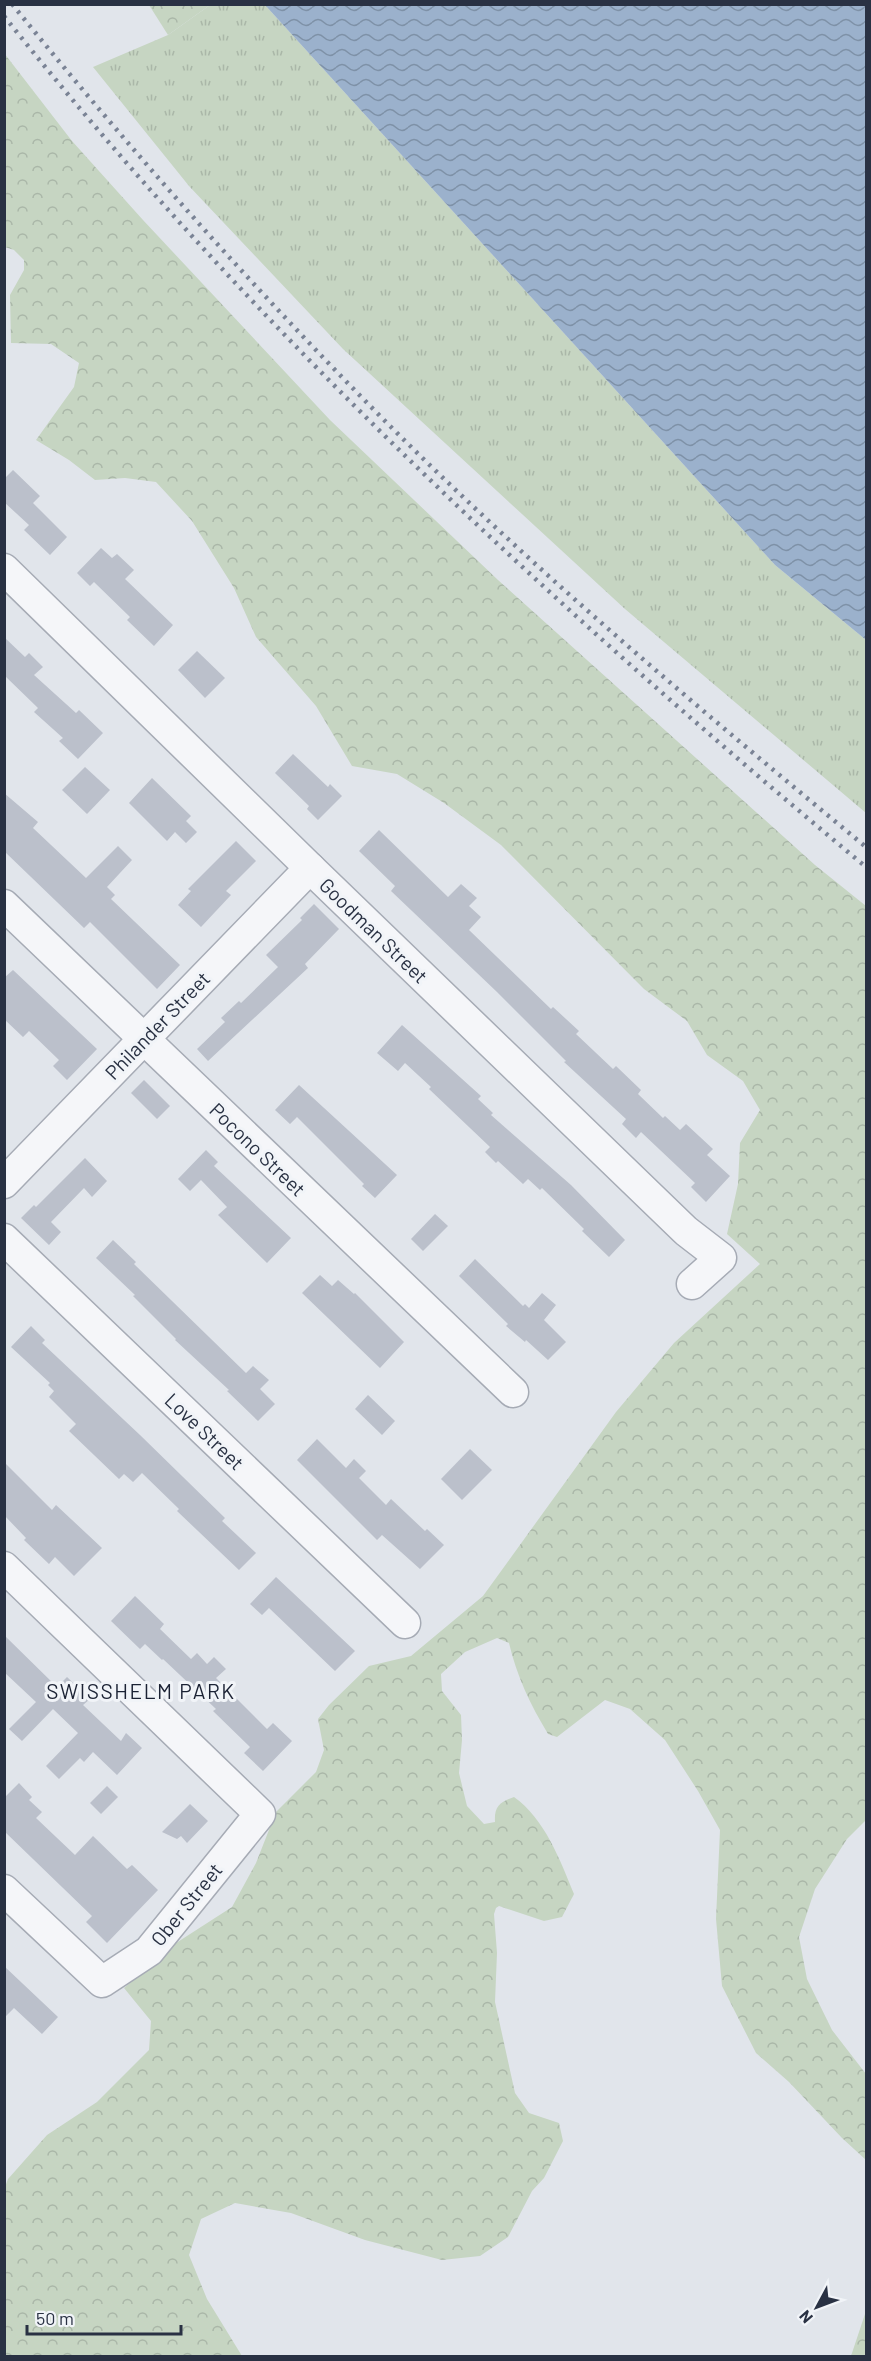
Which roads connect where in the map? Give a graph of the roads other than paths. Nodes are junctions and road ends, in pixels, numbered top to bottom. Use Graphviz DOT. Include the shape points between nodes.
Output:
graph roads {
  1 [pos="4,569"];
  2 [pos="310,868"];
  3 [pos="4,906"];
  4 [pos="143,1039"];
  5 [pos="4,1183"];
  6 [pos="4,1239"];
  7 [pos="692,1284"];
  8 [pos="513,1392"];
  9 [pos="4,1567"];
  10 [pos="405,1623"];
  11 [pos="4,1890"];
  1 -- 2 [label="street, Goodman Street"];
  2 -- 4 [label="street, Philander Street"];
  2 -- 7 [label="street, Goodman Street" via="678,1223 721,1258"];
  3 -- 4 [label="street, Pocono Street"];
  4 -- 5 [label="street, Philander Street"];
  4 -- 8 [label="street, Pocono Street"];
  6 -- 10 [label="street, Love Street"];
  9 -- 11 [label="street, Ober Street" via="260,1814 148,1951 102,1982"];
}
